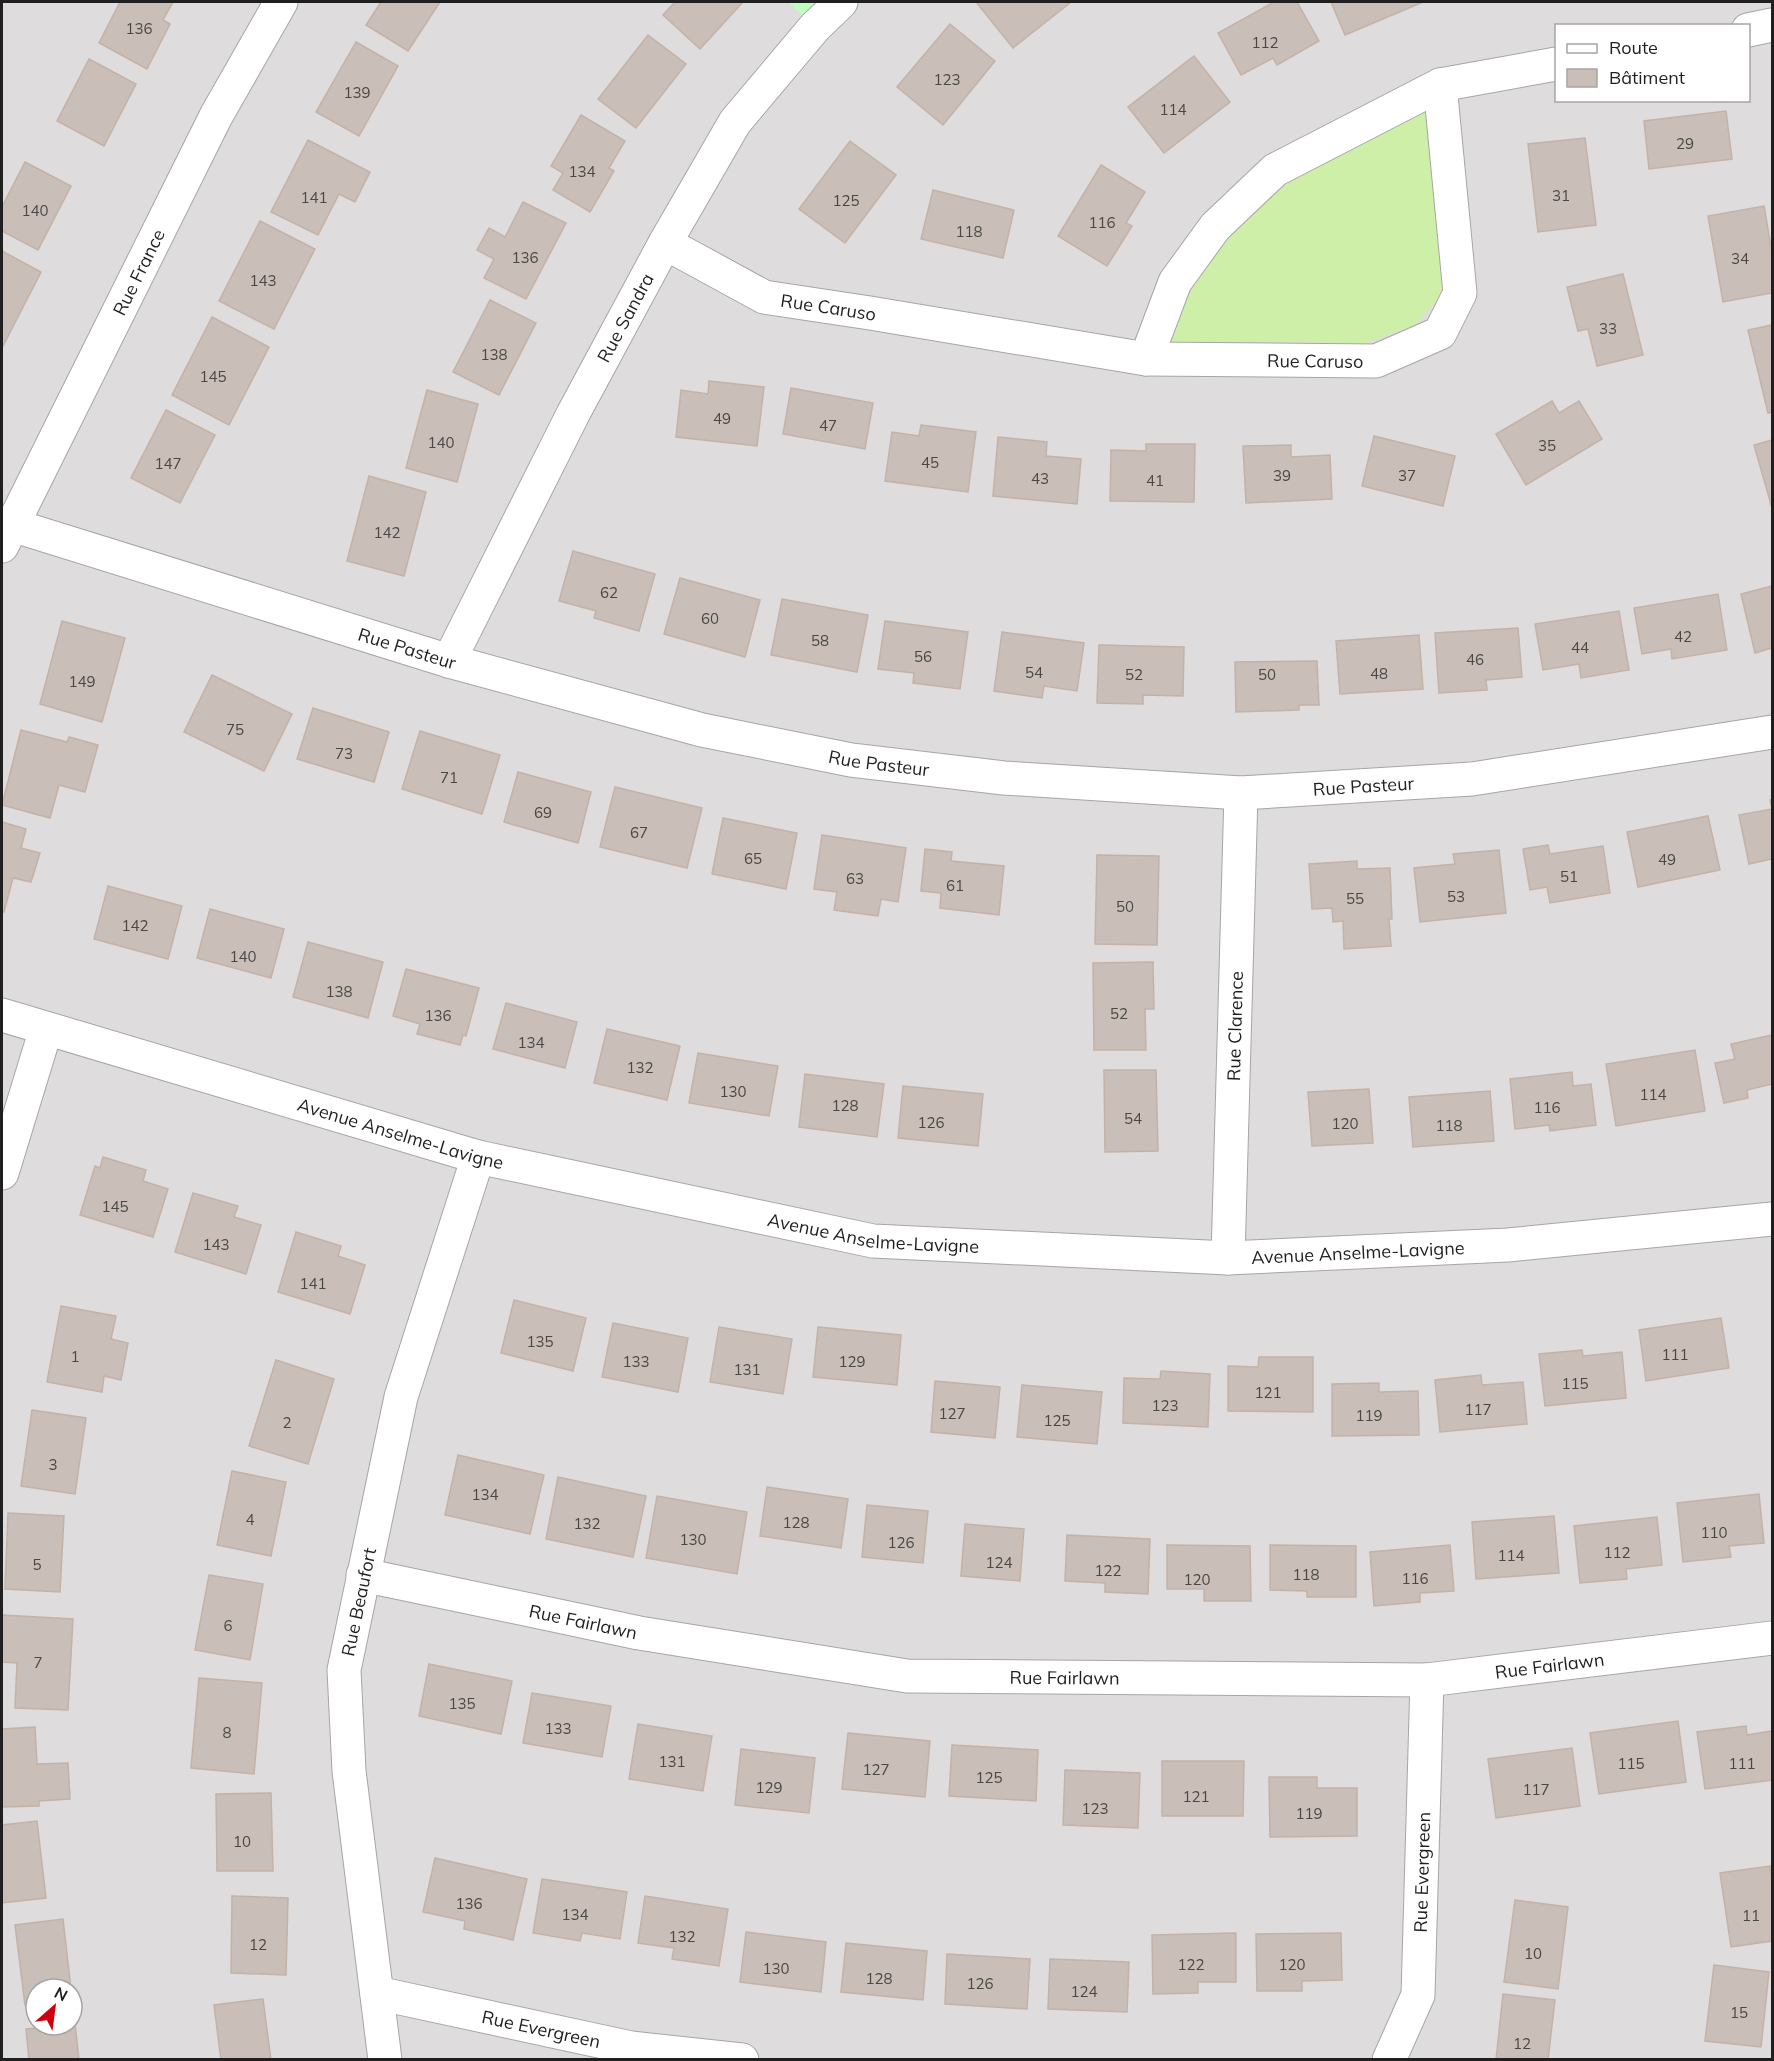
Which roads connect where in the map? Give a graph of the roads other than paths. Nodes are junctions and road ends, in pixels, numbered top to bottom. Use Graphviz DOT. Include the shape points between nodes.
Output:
graph roads {
  1 [pos="281,2"];
  2 [pos="842,2"];
  3 [pos="1773,26"];
  4 [pos="1750,30"];
  5 [pos="1555,64"];
  6 [pos="1440,85"];
  7 [pos="665,243"];
  8 [pos="1146,359"];
  9 [pos="7,535"];
  10 [pos="448,661"];
  11 [pos="1773,732"];
  12 [pos="1241,794"];
  13 [pos="2,1015"];
  14 [pos="46,1029"];
  15 [pos="478,1157"];
  16 [pos="2,1173"];
  17 [pos="1773,1219"];
  18 [pos="1228,1258"];
  19 [pos="363,1575"];
  20 [pos="1773,1638"];
  21 [pos="1427,1680"];
  22 [pos="377,1993"];
  23 [pos="385,2060"];
  24 [pos="742,2060"];
  25 [pos="1389,2060"];
  1 -- 9 [label="street, Rue France" via="216,116"];
  2 -- 7 [label="street, Rue Sandra" via="815,27 735,122"];
  3 -- 4 [label="street"];
  5 -- 6 [label="street"];
  6 -- 8 [label="street" via="1275,170 1215,227 1176,282"];
  6 -- 8 [label="street, Rue Caruso" via="1460,293 1440,333 1376,361"];
  7 -- 8 [label="street, Rue Caruso" via="764,297"];
  7 -- 10 [label="street, Rue Sandra"];
  9 -- 10 [label="street, Rue Pasteur"];
  10 -- 12 [label="street, Rue Pasteur" via="702,730 851,760 1004,778"];
  11 -- 12 [label="street, Rue Pasteur" via="1472,779"];
  12 -- 18 [label="street, Rue Clarence"];
  13 -- 14 [label="street, Avenue Anselme-Lavigne"];
  14 -- 15 [label="street, Avenue Anselme-Lavigne"];
  14 -- 16 [label="street"];
  15 -- 18 [label="street, Avenue Anselme-Lavigne" via="873,1241"];
  15 -- 19 [label="street, Rue Beaufort" via="401,1397"];
  17 -- 18 [label="street, Avenue Anselme-Lavigne" via="1508,1245"];
  19 -- 21 [label="street, Rue Fairlawn" via="639,1633 907,1676"];
  19 -- 22 [label="street, Rue Beaufort" via="344,1670 349,1771"];
  20 -- 21 [label="street, Rue Fairlawn"];
  21 -- 25 [label="street, Rue Evergreen" via="1418,1995"];
  22 -- 23 [label="street, Rue Beaufort"];
  22 -- 24 [label="street, Rue Evergreen" via="632,2048"];
}
